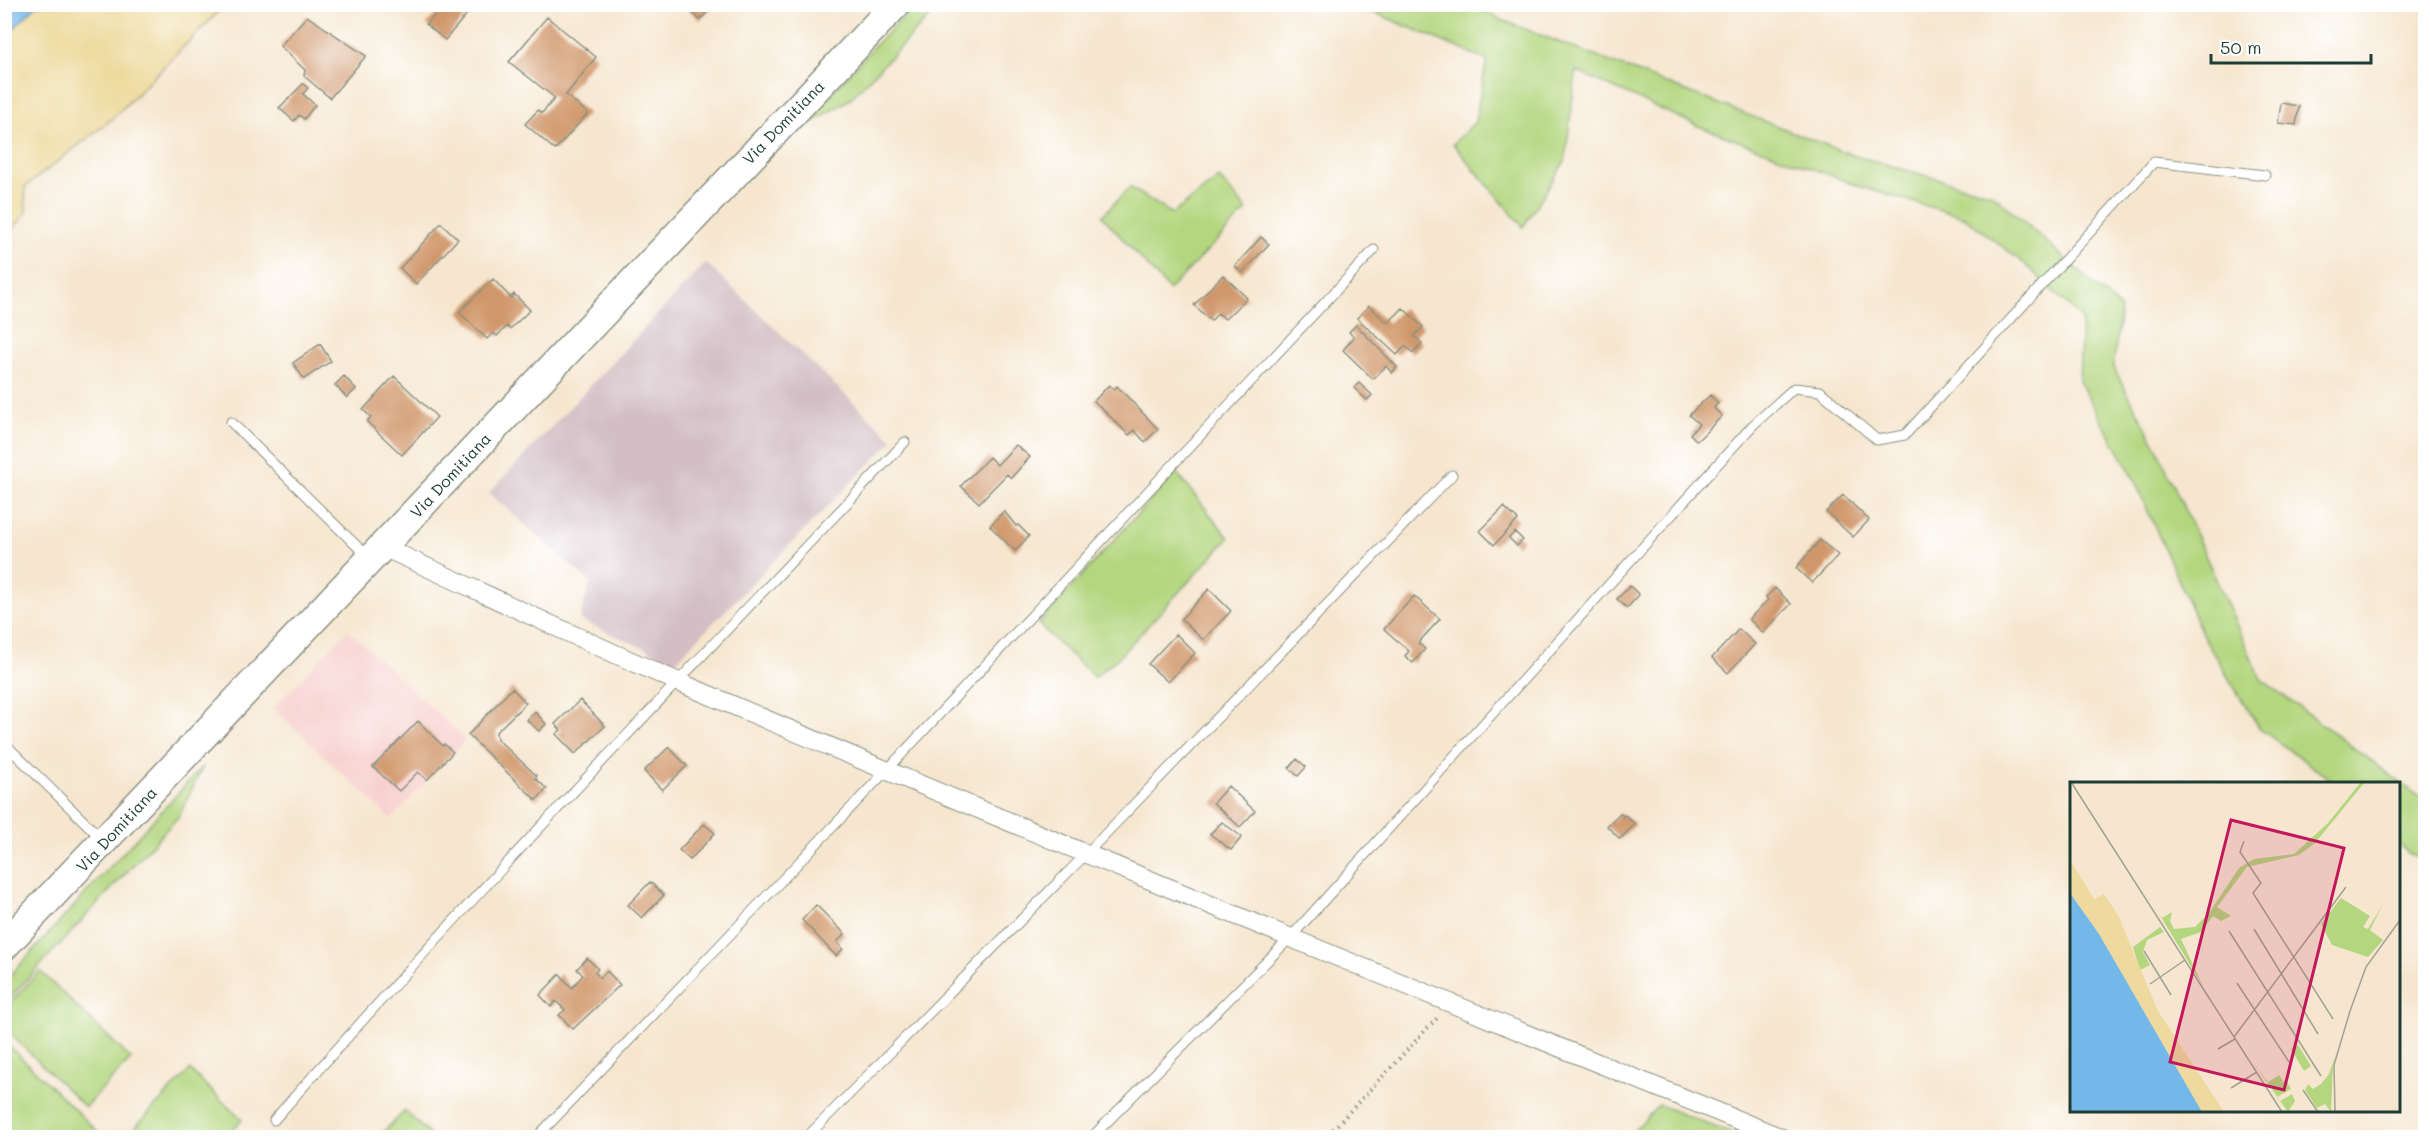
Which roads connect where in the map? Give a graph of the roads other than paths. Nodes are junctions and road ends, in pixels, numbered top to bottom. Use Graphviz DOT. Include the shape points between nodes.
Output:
graph roads {
  1 [pos="896,4"];
  2 [pos="2265,175"];
  3 [pos="1374,250"];
  4 [pos="231,422"];
  5 [pos="905,442"];
  6 [pos="1452,475"];
  7 [pos="377,553"];
  8 [pos="678,682"];
  9 [pos="4,743"];
  10 [pos="887,770"];
  11 [pos="104,842"];
  12 [pos="1087,853"];
  13 [pos="1289,939"];
  14 [pos="4,946"];
  15 [pos="274,1120"];
  16 [pos="536,1137"];
  17 [pos="806,1137"];
  18 [pos="1091,1137"];
  19 [pos="1782,1137"];
  1 -- 7 [label="main road, Via Domitiana"];
  2 -- 13 [label="lane" via="2154,162 1905,435 1877,440 1820,391 1794,388 1753,425"];
  3 -- 10 [label="lane"];
  4 -- 7 [label="lane"];
  5 -- 8 [label="lane"];
  6 -- 12 [label="lane"];
  7 -- 8 [label="street"];
  7 -- 11 [label="main road, Via Domitiana"];
  8 -- 10 [label="street"];
  8 -- 15 [label="lane" via="369,1012"];
  9 -- 11 [label="lane"];
  10 -- 12 [label="street"];
  10 -- 16 [label="lane"];
  11 -- 14 [label="main road, Via Domitiana"];
  12 -- 13 [label="street"];
  12 -- 17 [label="lane"];
  13 -- 18 [label="lane"];
  13 -- 19 [label="street"];
}
